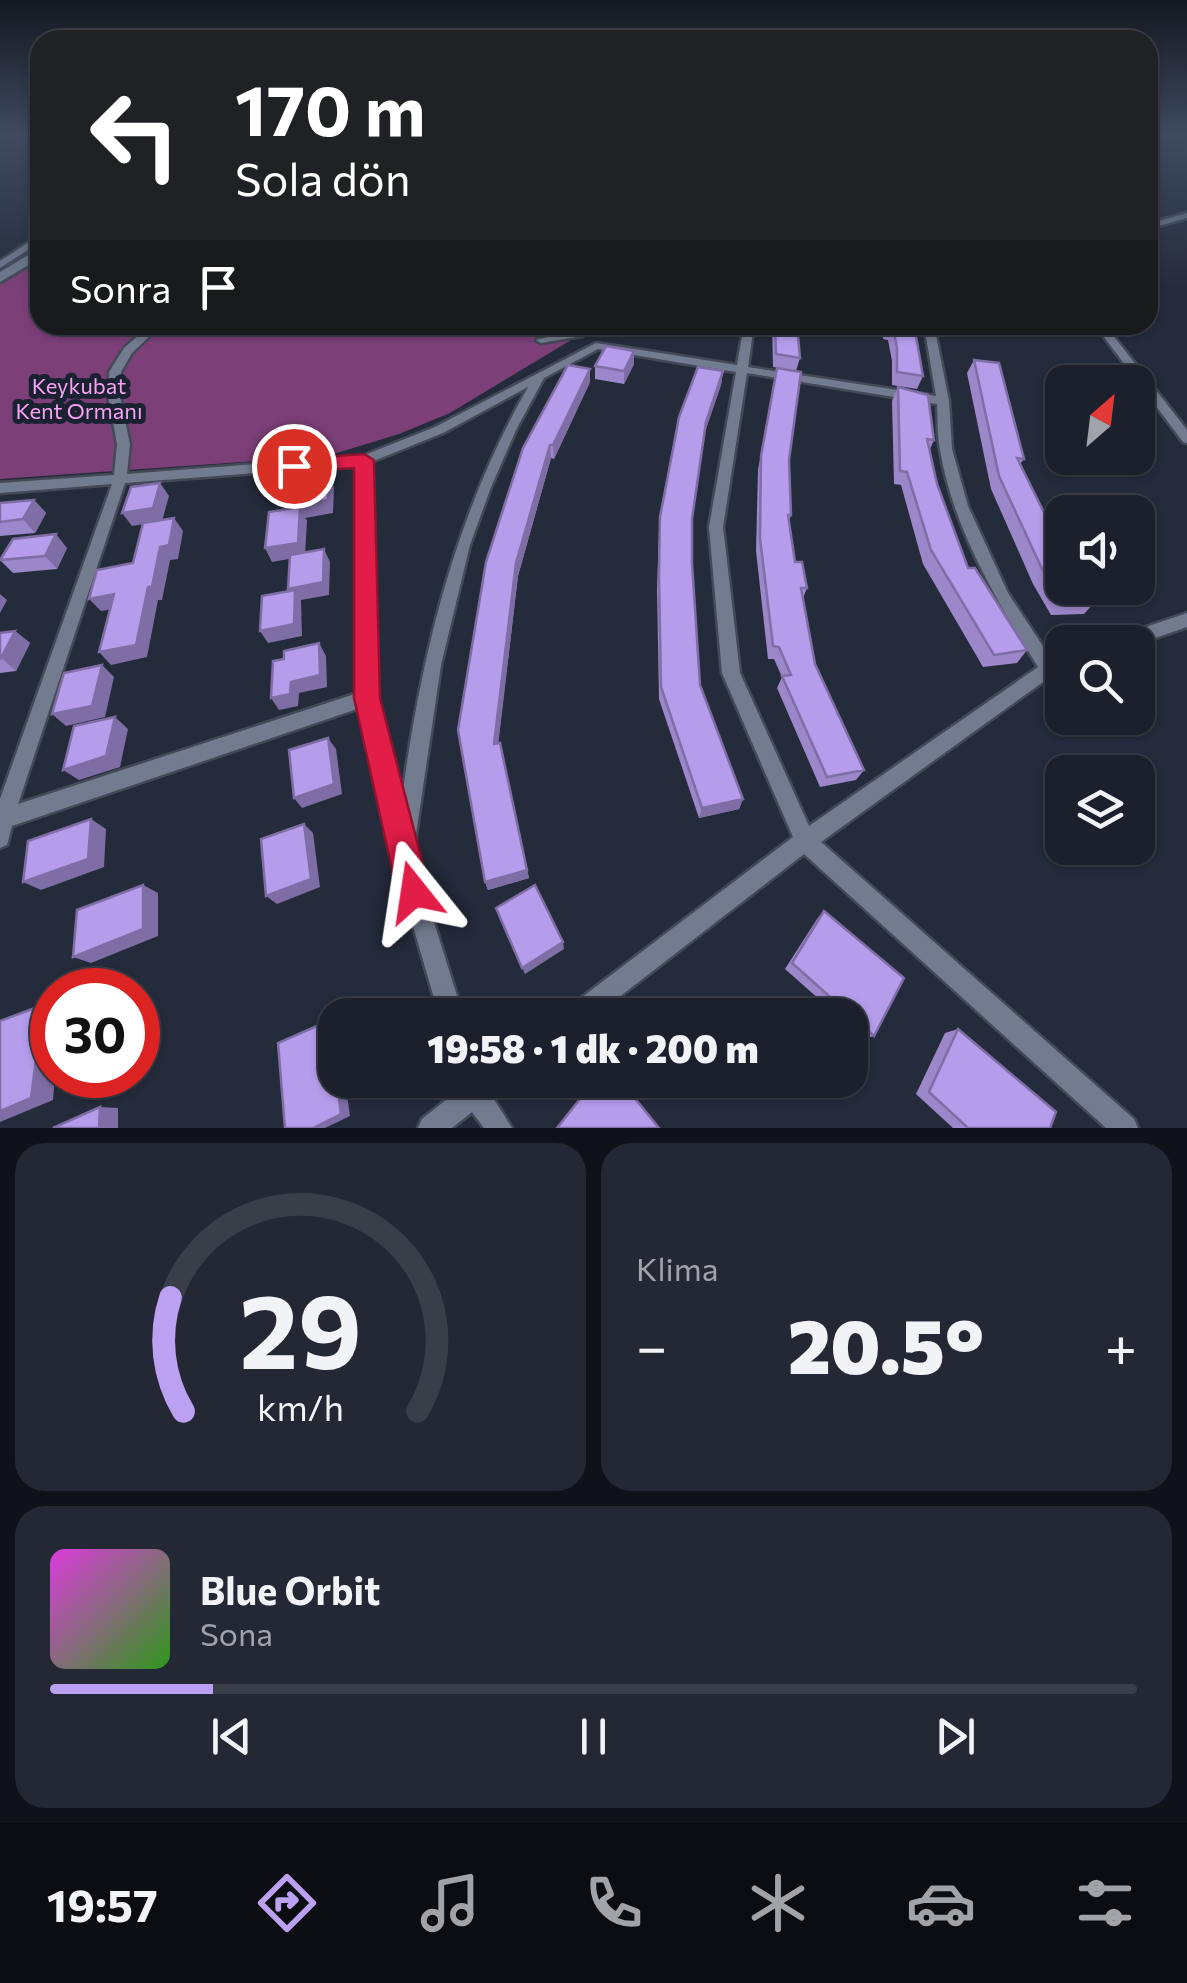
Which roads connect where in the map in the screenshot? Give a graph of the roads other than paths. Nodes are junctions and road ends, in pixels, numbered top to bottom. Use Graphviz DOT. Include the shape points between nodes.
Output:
graph roads {
  1 [pos="1187,215"];
  2 [pos="1158,224"];
  3 [pos="30,245"];
  4 [pos="30,258"];
  5 [pos="0,265"];
  6 [pos="0,278"];
  7 [pos="146,335"];
  8 [pos="572,335"];
  9 [pos="748,335"];
  10 [pos="932,335"];
  11 [pos="1108,335"];
  12 [pos="541,340"];
  13 [pos="542,372"];
  14 [pos="743,372"];
  15 [pos="942,401"];
  16 [pos="1187,438"];
  17 [pos="364,460"];
  18 [pos="120,480"];
  19 [pos="0,488"];
  20 [pos="1187,620"];
  21 [pos="1155,631"];
  22 [pos="1045,653"];
  23 [pos="1045,673"];
  24 [pos="367,698"];
  25 [pos="1,825"];
  26 [pos="805,841"];
  27 [pos="404,861"];
  28 [pos="446,998"];
  29 [pos="599,998"];
  30 [pos="464,1098"];
  31 [pos="485,1098"];
  32 [pos="432,1128"];
  33 [pos="499,1128"];
  34 [pos="1125,1128"];
  1 -- 2 [label="street"];
  3 -- 5 [label="street"];
  4 -- 6 [label="street"];
  7 -- 18 [label="street" via="112,378 123,442"];
  8 -- 12 [label="street"];
  9 -- 14 [label="street"];
  10 -- 15 [label="street"];
  11 -- 16 [label="street"];
  13 -- 14 [label="street" via="600,346"];
  13 -- 17 [label="street" via="439,430"];
  13 -- 27 [label="street" via="498,452 459,557 425,708"];
  14 -- 15 [label="street"];
  14 -- 26 [label="street" via="716,527 731,673"];
  15 -- 22 [label="street" via="946,449 966,520 1002,596"];
  17 -- 18 [label="street"];
  17 -- 24 [label="street"];
  18 -- 19 [label="street"];
  18 -- 25 [label="street"];
  20 -- 21 [label="street"];
  23 -- 26 [label="street"];
  24 -- 25 [label="street"];
  24 -- 27 [label="street"];
  26 -- 29 [label="street"];
  26 -- 34 [label="street"];
  27 -- 28 [label="street"];
  30 -- 32 [label="street"];
  31 -- 33 [label="street"];
}
